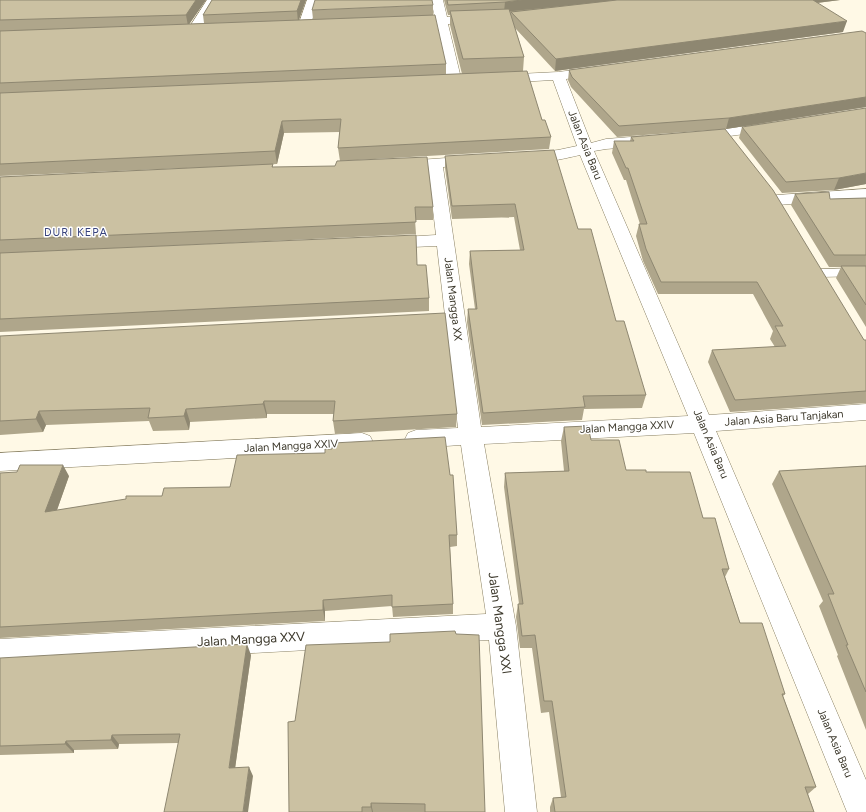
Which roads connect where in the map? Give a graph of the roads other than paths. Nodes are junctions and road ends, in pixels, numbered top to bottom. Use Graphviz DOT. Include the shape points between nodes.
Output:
graph roads {
  1 [pos="213,0"];
  2 [pos="313,0"];
  3 [pos="437,0"];
  4 [pos="488,19"];
  5 [pos="440,21"];
  6 [pos="396,23"];
  7 [pos="304,26"];
  8 [pos="320,26"];
  9 [pos="288,27"];
  10 [pos="209,30"];
  11 [pos="613,68"];
  12 [pos="558,76"];
  13 [pos="488,80"];
  14 [pos="472,81"];
  15 [pos="440,82"];
  16 [pos="456,82"];
  17 [pos="780,125"];
  18 [pos="689,137"];
  19 [pos="659,140"];
  20 [pos="585,148"];
  21 [pos="512,158"];
  22 [pos="489,160"];
  23 [pos="435,163"];
  24 [pos="380,166"];
  25 [pos="866,194"];
  26 [pos="776,200"];
  27 [pos="445,240"];
  28 [pos="374,243"];
  29 [pos="866,272"];
  30 [pos="821,273"];
  31 [pos="866,412"];
  32 [pos="702,424"];
  33 [pos="472,436"];
  34 [pos="0,462"];
  35 [pos="502,626"];
  36 [pos="0,653"];
  37 [pos="861,795"];
  38 [pos="521,812"];
  1 -- 10 [label="street" via="189,31"];
  2 -- 7 [label="street"];
  3 -- 5 [label="street"];
  4 -- 5 [label="street"];
  5 -- 6 [label="street"];
  5 -- 16 [label="street"];
  7 -- 8 [label="street"];
  7 -- 9 [label="street"];
  11 -- 12 [label="street"];
  12 -- 13 [label="street"];
  12 -- 20 [label="street, Jalan Asia Baru"];
  14 -- 16 [label="street"];
  15 -- 16 [label="street"];
  17 -- 18 [label="street" via="731,140"];
  19 -- 20 [label="street"];
  20 -- 21 [label="street" via="558,155"];
  20 -- 32 [label="street, Jalan Asia Baru"];
  22 -- 23 [label="street"];
  23 -- 24 [label="street"];
  23 -- 27 [label="street, Jalan Mangga XX"];
  25 -- 26 [label="street"];
  27 -- 28 [label="street"];
  27 -- 33 [label="street, Jalan Mangga XX" via="447,318"];
  29 -- 30 [label="lane"];
  31 -- 32 [label="street, Jalan Asia Baru Tanjakan"];
  32 -- 33 [label="street, Jalan Mangga XXIV"];
  32 -- 37 [label="street, Jalan Asia Baru"];
  33 -- 34 [label="street, Jalan Mangga XXIV"];
  33 -- 35 [label="street, Jalan Mangga XXI"];
  35 -- 36 [label="street, Jalan Mangga XXV"];
  35 -- 38 [label="street, Jalan Mangga XXI"];
}
